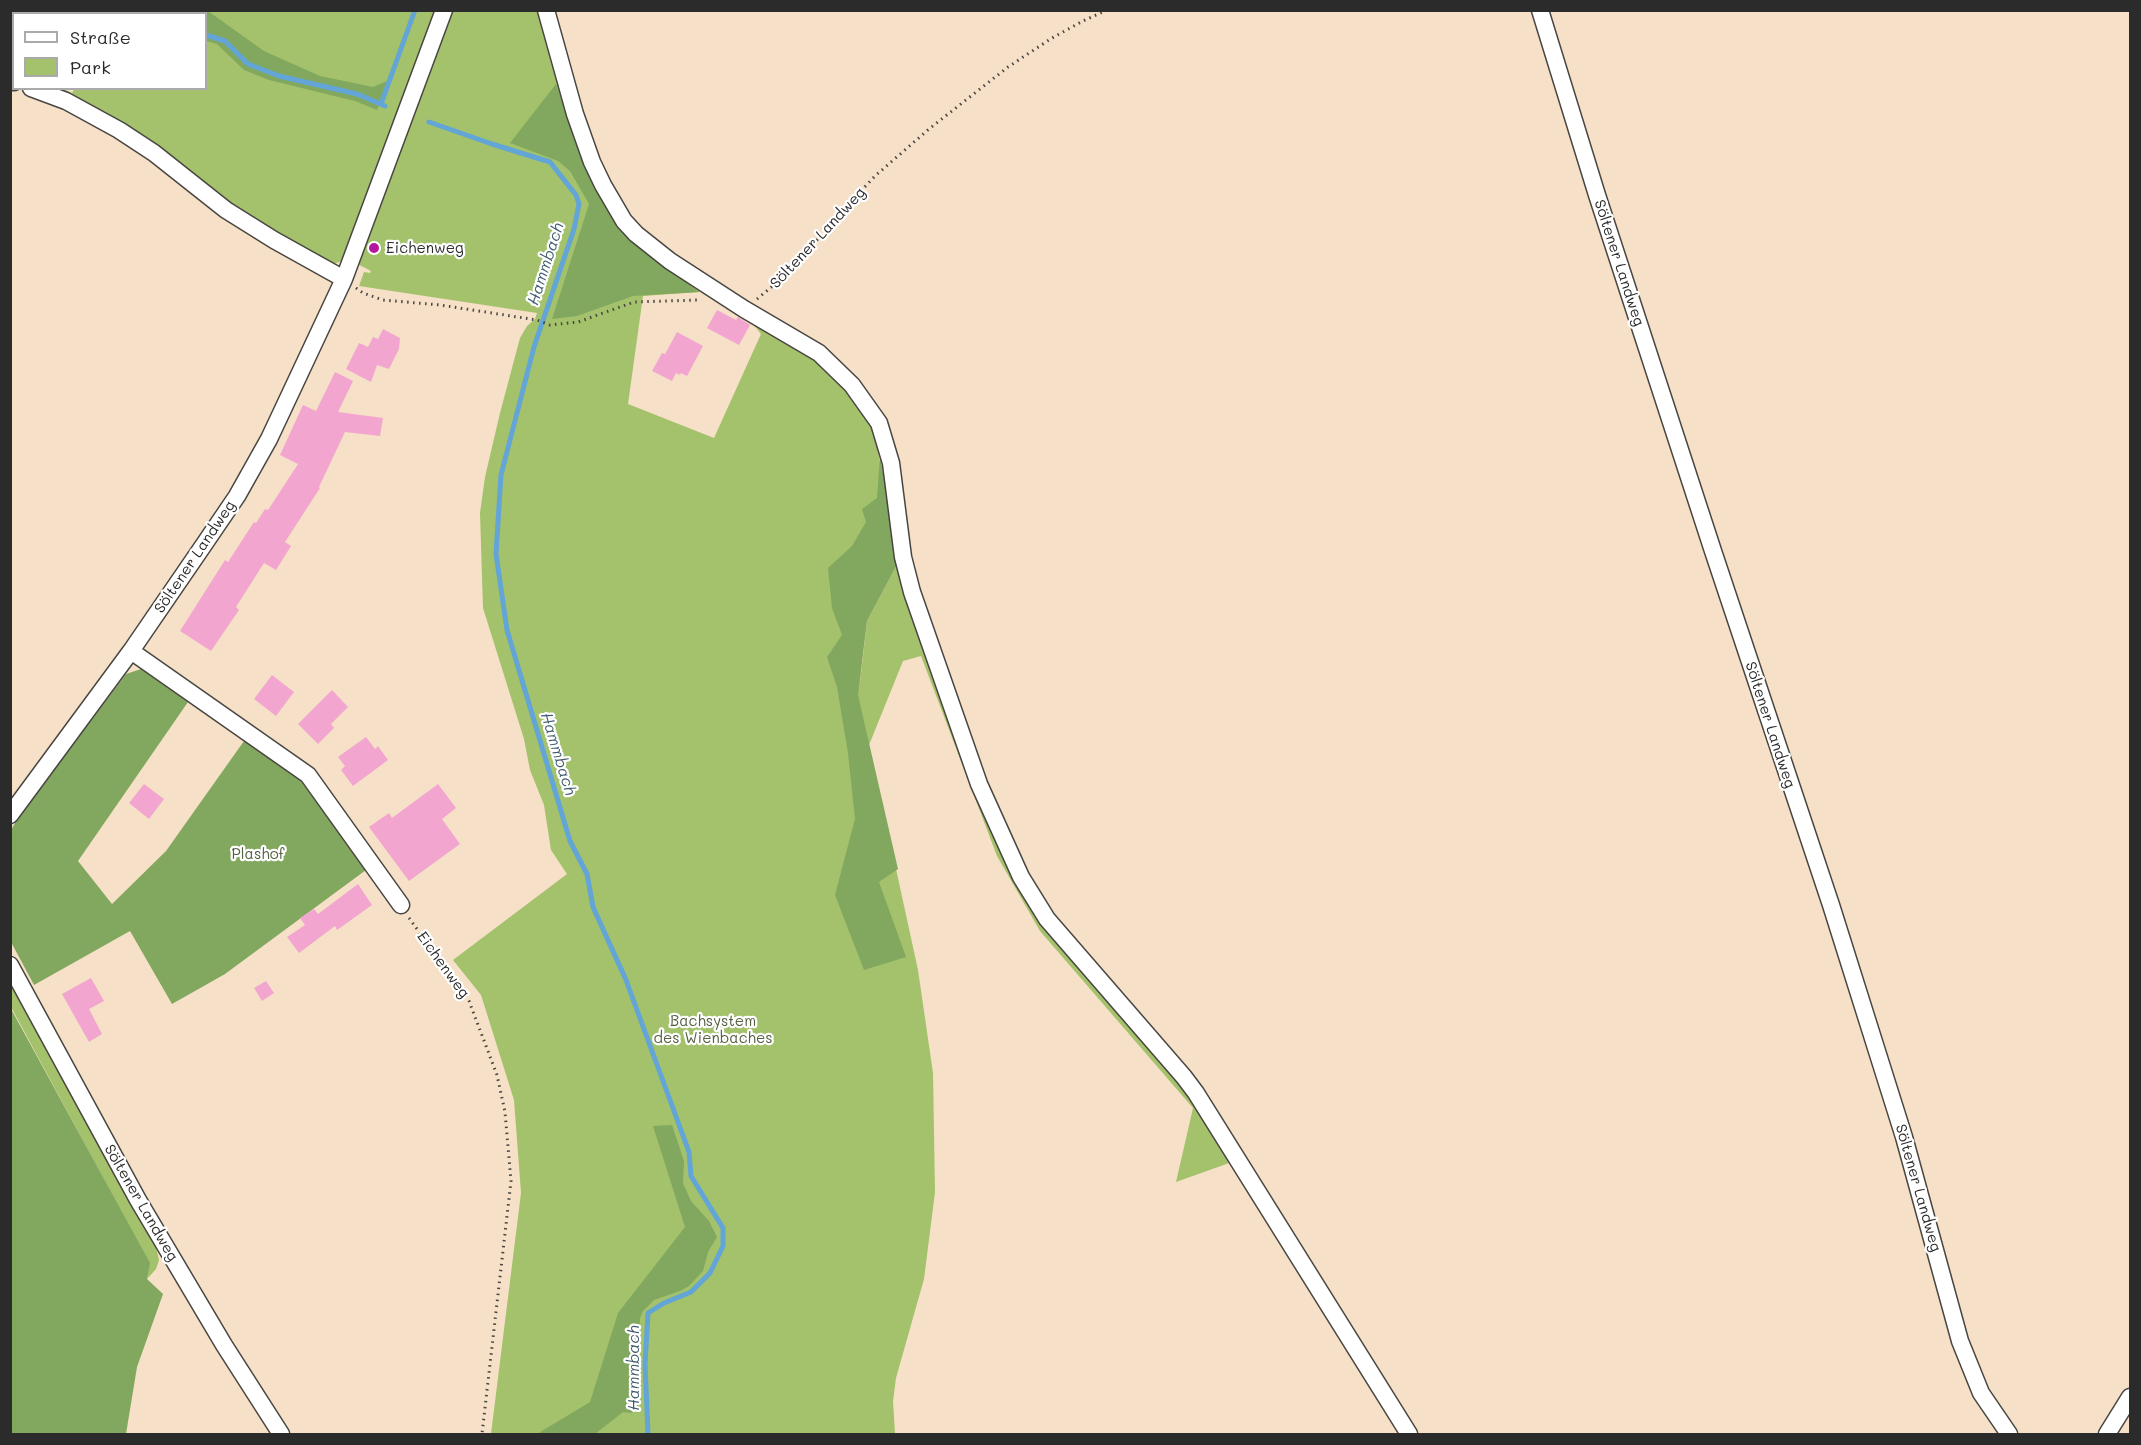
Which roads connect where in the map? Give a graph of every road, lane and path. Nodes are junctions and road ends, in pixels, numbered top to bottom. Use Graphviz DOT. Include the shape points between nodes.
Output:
graph roads {
  1 [pos="444,10"];
  2 [pos="546,10"];
  3 [pos="1107,10"];
  4 [pos="1540,10"];
  5 [pos="36,90"];
  6 [pos="349,283"];
  7 [pos="700,300"];
  8 [pos="744,309"];
  9 [pos="131,651"];
  10 [pos="10,815"];
  11 [pos="401,906"];
  12 [pos="10,965"];
  13 [pos="2130,1397"];
  14 [pos="281,1434"];
  15 [pos="482,1434"];
  16 [pos="1409,1434"];
  17 [pos="2009,1434"];
  18 [pos="2107,1434"];
  1 -- 6 [label="street, Söltener Landweg"];
  2 -- 8 [label="street" via="575,114 614,207 636,234 670,261"];
  3 -- 8 [label="path, Söltener Landweg" via="1008,67 929,129 874,176 794,268"];
  4 -- 17 [label="street, Söltener Landweg" via="1904,1137 1960,1341 1981,1393"];
  5 -- 6 [label="street" via="66,101 119,130 226,210"];
  6 -- 7 [label="path" via="383,300 440,305 550,325 578,322 634,302"];
  6 -- 9 [label="street, Söltener Landweg" via="237,496"];
  8 -- 16 [label="street" via="819,353 862,398 879,423 891,463 903,557 919,614 979,784 1021,877 1047,919 1196,1093"];
  9 -- 10 [label="street, Söltener Landweg"];
  9 -- 11 [label="street" via="308,775"];
  11 -- 15 [label="path, Eichenweg" via="470,1001 497,1075 505,1112 512,1181"];
  12 -- 14 [label="street, Söltener Landweg" via="138,1200"];
  13 -- 18 [label="street"];
}
